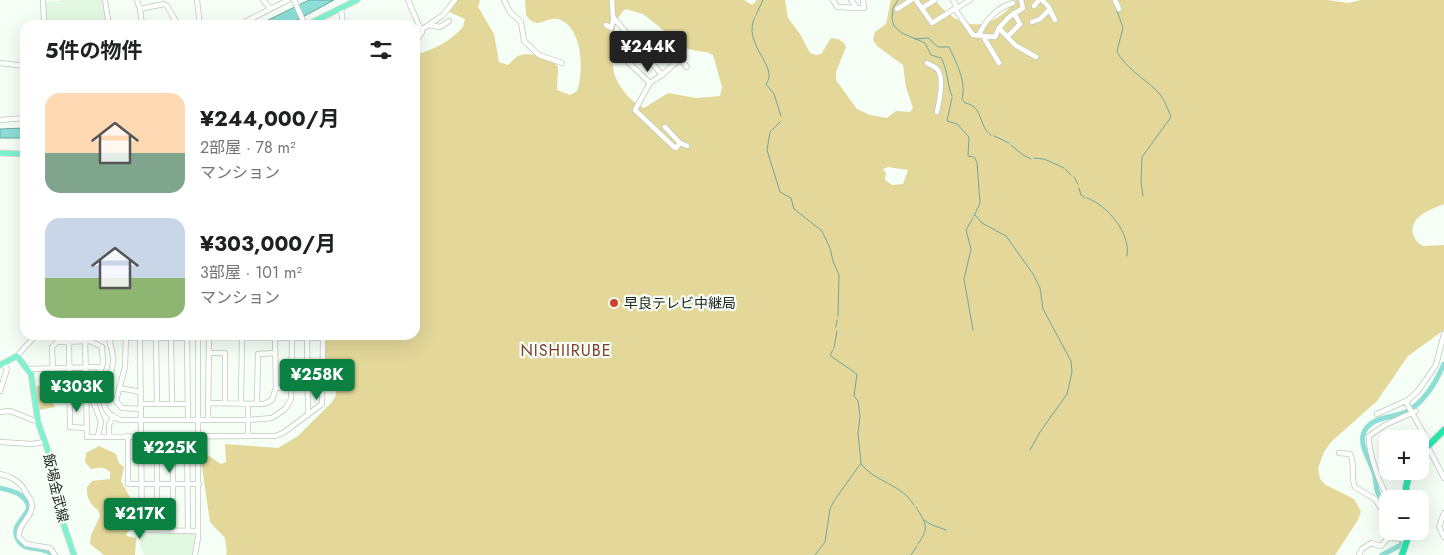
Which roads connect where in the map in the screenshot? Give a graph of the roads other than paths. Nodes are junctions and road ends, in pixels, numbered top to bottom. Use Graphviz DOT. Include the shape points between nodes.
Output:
graph roads {
  1 [pos="43,0"];
  2 [pos="104,0"];
  3 [pos="137,0"];
  4 [pos="197,0"];
  5 [pos="263,0"];
  6 [pos="288,0"];
  7 [pos="294,0"];
  8 [pos="357,0"];
  9 [pos="408,0"];
  10 [pos="455,0"];
  11 [pos="504,0"];
  12 [pos="612,0"];
  13 [pos="833,0"];
  14 [pos="851,0"];
  15 [pos="864,0"];
  16 [pos="911,0"];
  17 [pos="916,0"];
  18 [pos="934,0"];
  19 [pos="953,0"];
  20 [pos="970,0"];
  21 [pos="1021,0"];
  22 [pos="1040,0"];
  23 [pos="1115,0"];
  24 [pos="1013,3"];
  25 [pos="1034,6"];
  26 [pos="270,8"];
  27 [pos="341,8"];
  28 [pos="857,8"];
  29 [pos="922,8"];
  30 [pos="956,8"];
  31 [pos="140,9"];
  32 [pos="897,9"];
  33 [pos="1050,9"];
  34 [pos="1119,9"];
  35 [pos="1014,13"];
  36 [pos="614,18"];
  37 [pos="44,20"];
  38 [pos="108,20"];
  39 [pos="141,20"];
  40 [pos="175,20"];
  41 [pos="199,20"];
  42 [pos="248,20"];
  43 [pos="303,20"];
  44 [pos="314,20"];
  45 [pos="342,20"];
  46 [pos="416,20"];
  47 [pos="1055,20"];
  48 [pos="449,21"];
  49 [pos="1032,22"];
  50 [pos="606,25"];
  51 [pos="420,27"];
  52 [pos="420,28"];
  53 [pos="999,28"];
  54 [pos="629,36"];
  55 [pos="981,36"];
  56 [pos="1008,36"];
  57 [pos="1036,57"];
  58 [pos="0,63"];
  59 [pos="562,63"];
  60 [pos="927,63"];
  61 [pos="999,64"];
  62 [pos="20,65"];
  63 [pos="688,67"];
  64 [pos="662,75"];
  65 [pos="650,83"];
  66 [pos="937,112"];
  67 [pos="20,118"];
  68 [pos="0,120"];
  69 [pos="665,127"];
  70 [pos="680,143"];
  71 [pos="687,146"];
  72 [pos="0,153"];
  73 [pos="20,154"];
  74 [pos="1444,334"];
  75 [pos="31,340"];
  76 [pos="74,340"];
  77 [pos="85,340"];
  78 [pos="90,340"];
  79 [pos="110,340"];
  80 [pos="126,340"];
  81 [pos="140,340"];
  82 [pos="156,340"];
  83 [pos="171,340"];
  84 [pos="187,340"];
  85 [pos="198,340"];
  86 [pos="209,340"];
  87 [pos="242,340"];
  88 [pos="275,340"];
  89 [pos="292,340"];
  90 [pos="307,340"];
  91 [pos="324,340"];
  92 [pos="61,341"];
  93 [pos="68,341"];
  94 [pos="209,353"];
  95 [pos="275,353"];
  96 [pos="17,356"];
  97 [pos="2,364"];
  98 [pos="69,366"];
  99 [pos="102,366"];
  100 [pos="53,367"];
  101 [pos="86,367"];
  102 [pos="28,369"];
  103 [pos="186,371"];
  104 [pos="198,371"];
  105 [pos="307,387"];
  106 [pos="119,388"];
  107 [pos="276,388"];
  108 [pos="292,388"];
  109 [pos="0,391"];
  110 [pos="141,392"];
  111 [pos="86,398"];
  112 [pos="92,398"];
  113 [pos="70,399"];
  114 [pos="1406,402"];
  115 [pos="208,403"];
  116 [pos="157,404"];
  117 [pos="172,404"];
  118 [pos="188,404"];
  119 [pos="225,404"];
  120 [pos="241,404"];
  121 [pos="248,404"];
  122 [pos="257,404"];
  123 [pos="141,406"];
  124 [pos="0,412"];
  125 [pos="1413,413"];
  126 [pos="1377,414"];
  127 [pos="308,415"];
  128 [pos="113,417"];
  129 [pos="142,420"];
  130 [pos="188,420"];
  131 [pos="198,420"];
  132 [pos="208,420"];
  133 [pos="248,420"];
  134 [pos="38,422"];
  135 [pos="86,428"];
  136 [pos="1423,430"];
  137 [pos="1444,430"];
  138 [pos="187,435"];
  139 [pos="198,435"];
  140 [pos="98,436"];
  141 [pos="109,436"];
  142 [pos="128,436"];
  143 [pos="142,436"];
  144 [pos="248,436"];
  145 [pos="0,442"];
  146 [pos="44,442"];
  147 [pos="1429,443"];
  148 [pos="1429,446"];
  149 [pos="142,450"];
  150 [pos="157,451"];
  151 [pos="1339,452"];
  152 [pos="0,474"];
  153 [pos="1444,478"];
  154 [pos="142,484"];
  155 [pos="157,484"];
  156 [pos="173,484"];
  157 [pos="188,484"];
  158 [pos="199,484"];
  159 [pos="1384,490"];
  160 [pos="1379,505"];
  161 [pos="1444,513"];
  162 [pos="188,531"];
  163 [pos="198,531"];
  164 [pos="1444,537"];
  165 [pos="1386,540"];
  166 [pos="1408,540"];
  167 [pos="56,555"];
  168 [pos="74,555"];
  169 [pos="195,555"];
  170 [pos="1359,555"];
  171 [pos="1402,555"];
  1 -- 37 [label="street"];
  2 -- 38 [label="street"];
  3 -- 31 [label="street"];
  4 -- 41 [label="street"];
  5 -- 26 [label="street"];
  6 -- 26 [label="street"];
  7 -- 43 [label="street"];
  8 -- 27 [label="main road"];
  9 -- 46 [label="street"];
  10 -- 51 [label="street" via="442,15"];
  11 -- 59 [label="street" via="510,12 521,22 524,41 539,55"];
  12 -- 36 [label="street"];
  13 -- 28 [label="street" via="837,7"];
  14 -- 28 [label="street"];
  15 -- 28 [label="street" via="864,8"];
  16 -- 32 [label="street"];
  17 -- 29 [label="street"];
  18 -- 29 [label="street"];
  19 -- 30 [label="street"];
  20 -- 30 [label="street"];
  21 -- 35 [label="street" via="1023,8"];
  22 -- 25 [label="street"];
  22 -- 33 [label="street"];
  23 -- 34 [label="street"];
  24 -- 55 [label="street" via="999,8"];
  26 -- 42 [label="street"];
  27 -- 44 [label="main road"];
  27 -- 45 [label="street"];
  29 -- 30 [label="street" via="932,23"];
  30 -- 55 [label="street" via="973,35"];
  31 -- 39 [label="street"];
  31 -- 40 [label="street" via="164,4"];
  33 -- 47 [label="street"];
  33 -- 49 [label="street"];
  35 -- 53 [label="street"];
  35 -- 56 [label="street" via="1020,24"];
  36 -- 50 [label="street" via="611,28"];
  36 -- 54 [label="street"];
  48 -- 52 [label="street" via="440,26"];
  53 -- 55 [label="street" via="995,37"];
  53 -- 56 [label="street"];
  54 -- 64 [label="street"];
  54 -- 65 [label="street" via="623,57"];
  55 -- 61 [label="street"];
  56 -- 57 [label="street" via="1015,46"];
  58 -- 62 [label="street"];
  60 -- 66 [label="street" via="939,73 941,93"];
  63 -- 64 [label="street" via="680,59"];
  64 -- 65 [label="street"];
  65 -- 70 [label="street" via="634,110 674,147"];
  67 -- 68 [label="street"];
  69 -- 70 [label="street"];
  70 -- 71 [label="street"];
  72 -- 73 [label="main road"];
  74 -- 114 [label="street" via="1436,365"];
  75 -- 96 [label="street"];
  76 -- 93 [label="street"];
  77 -- 101 [label="street"];
  78 -- 99 [label="street" via="102,347"];
  79 -- 128 [label="street" via="113,360 103,399"];
  80 -- 106 [label="street" via="125,367"];
  81 -- 110 [label="street"];
  82 -- 116 [label="street"];
  83 -- 117 [label="street"];
  84 -- 103 [label="street"];
  85 -- 104 [label="street"];
  86 -- 94 [label="street"];
  87 -- 120 [label="street"];
  88 -- 95 [label="street"];
  89 -- 108 [label="street"];
  90 -- 105 [label="street"];
  91 -- 127 [label="street" via="322,404"];
  92 -- 93 [label="street"];
  92 -- 100 [label="street" via="52,347"];
  93 -- 98 [label="street"];
  94 -- 115 [label="street"];
  94 -- 119 [label="street" via="225,353"];
  95 -- 107 [label="street"];
  95 -- 122 [label="street" via="258,354"];
  96 -- 97 [label="main road"];
  96 -- 102 [label="main road, 飯場金武線"];
  97 -- 109 [label="street" via="7,369"];
  98 -- 100 [label="street"];
  98 -- 101 [label="street"];
  98 -- 113 [label="street"];
  99 -- 101 [label="street"];
  99 -- 112 [label="street"];
  100 -- 102 [label="street"];
  100 -- 113 [label="street" via="54,397"];
  101 -- 111 [label="street"];
  102 -- 134 [label="main road, 飯場金武線"];
  103 -- 104 [label="street"];
  103 -- 118 [label="street"];
  104 -- 131 [label="street"];
  105 -- 108 [label="street"];
  105 -- 127 [label="street"];
  106 -- 110 [label="street"];
  106 -- 123 [label="street" via="116,395 118,405 126,409"];
  107 -- 108 [label="street"];
  107 -- 122 [label="street" via="270,402"];
  108 -- 133 [label="street" via="291,399 283,411 271,419"];
  110 -- 123 [label="street"];
  111 -- 112 [label="street"];
  111 -- 113 [label="street"];
  111 -- 135 [label="street"];
  112 -- 140 [label="street" via="101,422"];
  113 -- 135 [label="street" via="70,427"];
  114 -- 125 [label="street"];
  114 -- 126 [label="street"];
  115 -- 119 [label="street"];
  115 -- 132 [label="street"];
  116 -- 117 [label="street"];
  116 -- 123 [label="street"];
  117 -- 118 [label="street"];
  118 -- 130 [label="street"];
  119 -- 120 [label="street"];
  120 -- 121 [label="street"];
  121 -- 122 [label="street"];
  121 -- 133 [label="street"];
  123 -- 129 [label="street"];
  124 -- 134 [label="street" via="10,410"];
  125 -- 136 [label="street"];
  125 -- 159 [label="street" via="1385,425 1369,438"];
  127 -- 144 [label="street" via="278,436"];
  128 -- 129 [label="street"];
  128 -- 141 [label="street"];
  129 -- 130 [label="street"];
  129 -- 143 [label="street"];
  130 -- 131 [label="street"];
  131 -- 132 [label="street"];
  131 -- 139 [label="street"];
  132 -- 133 [label="street"];
  133 -- 144 [label="street"];
  134 -- 146 [label="main road, 飯場金武線"];
  135 -- 140 [label="street" via="86,436"];
  137 -- 147 [label="highway"];
  138 -- 139 [label="street"];
  138 -- 143 [label="street"];
  138 -- 157 [label="street"];
  139 -- 144 [label="street"];
  139 -- 158 [label="street"];
  140 -- 141 [label="street"];
  141 -- 142 [label="street"];
  142 -- 143 [label="street"];
  142 -- 154 [label="street" via="127,483"];
  143 -- 149 [label="street"];
  145 -- 146 [label="street"];
  146 -- 168 [label="main road, 飯場金武線" via="55,471 56,502"];
  148 -- 153 [label="street"];
  149 -- 150 [label="street"];
  149 -- 154 [label="street"];
  150 -- 155 [label="street"];
  150 -- 156 [label="street" via="172,452"];
  151 -- 160 [label="street" via="1350,454 1354,462 1354,486"];
  152 -- 167 [label="street" via="21,484 31,501 31,512 20,527 19,537 26,544 50,548"];
  154 -- 155 [label="street"];
  154 -- 162 [label="street" via="142,530"];
  155 -- 156 [label="street"];
  155 -- 156 [label="street" via="159,516 173,516"];
  156 -- 157 [label="street"];
  157 -- 158 [label="street"];
  157 -- 162 [label="street"];
  158 -- 163 [label="street"];
  161 -- 164 [label="street" via="1439,527"];
  162 -- 163 [label="street"];
  163 -- 169 [label="street"];
  165 -- 170 [label="street" via="1381,546 1371,542 1362,548"];
  166 -- 171 [label="highway"];
}
